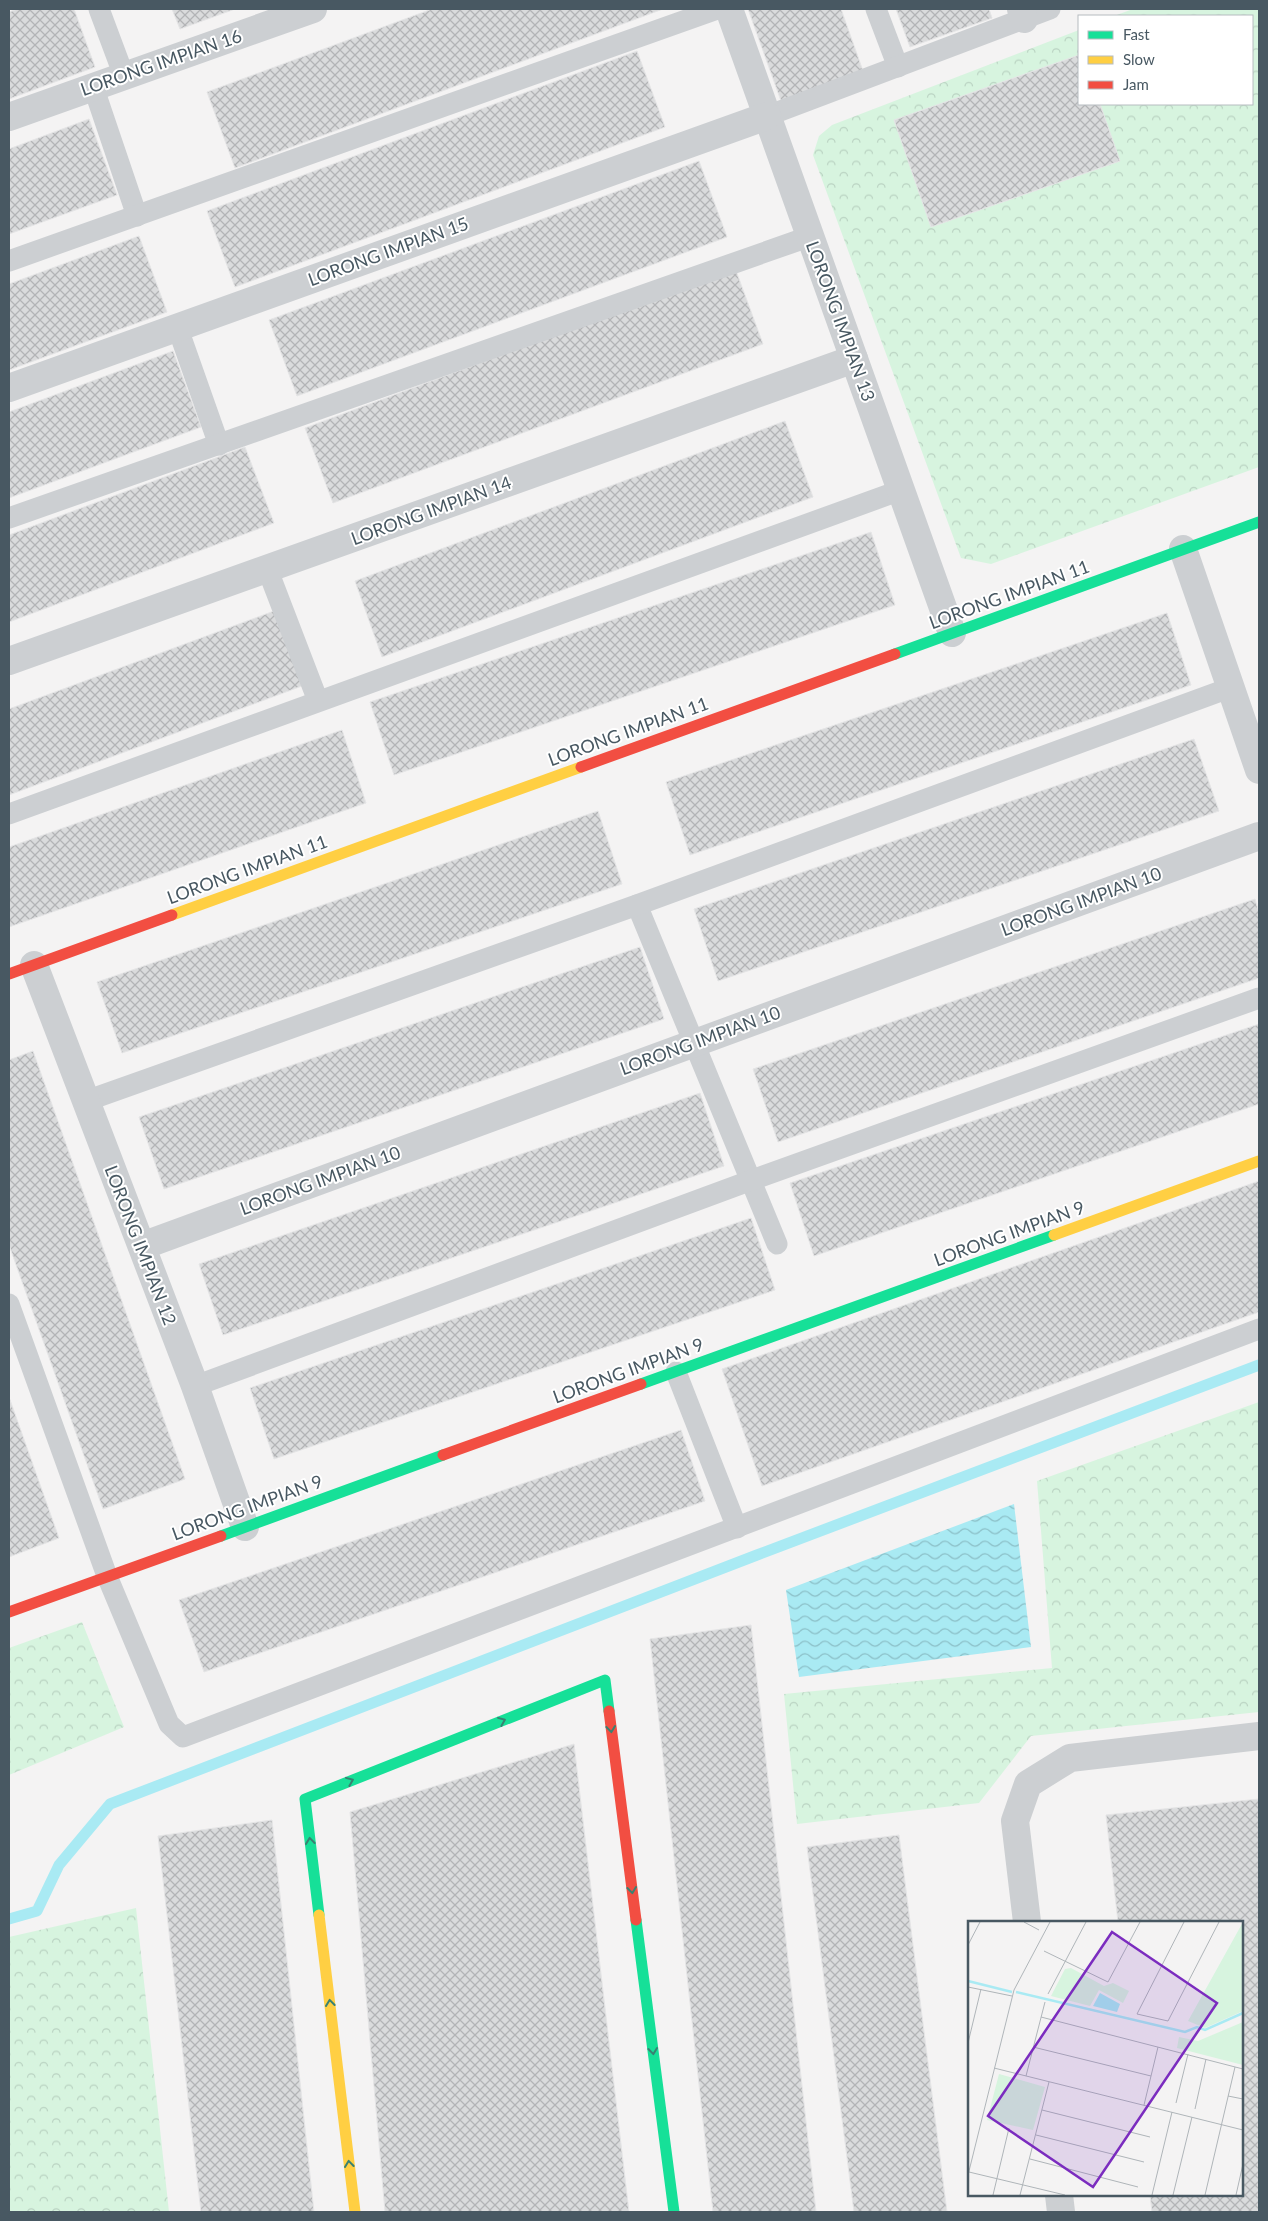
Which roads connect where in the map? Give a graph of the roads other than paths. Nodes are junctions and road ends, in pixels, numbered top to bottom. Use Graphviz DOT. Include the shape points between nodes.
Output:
graph roads {
  1 [pos="99,9"];
  2 [pos="313,9"];
  3 [pos="717,9"];
  4 [pos="729,9"];
  5 [pos="876,9"];
  6 [pos="1050,9"];
  7 [pos="1023,14"];
  8 [pos="898,67"];
  9 [pos="124,76"];
  10 [pos="93,86"];
  11 [pos="767,116"];
  12 [pos="9,117"];
  13 [pos="137,216"];
  14 [pos="810,236"];
  15 [pos="9,261"];
  16 [pos="177,326"];
  17 [pos="854,359"];
  18 [pos="9,388"];
  19 [pos="219,444"];
  20 [pos="901,490"];
  21 [pos="9,518"];
  22 [pos="1259,522"];
  23 [pos="1183,549"];
  24 [pos="267,568"];
  25 [pos="952,633"];
  26 [pos="9,661"];
  27 [pos="1232,687"];
  28 [pos="318,701"];
  29 [pos="1259,770"];
  30 [pos="9,814"];
  31 [pos="1259,836"];
  32 [pos="637,905"];
  33 [pos="34,965"];
  34 [pos="9,974"];
  35 [pos="1259,998"];
  36 [pos="693,1042"];
  37 [pos="86,1101"];
  38 [pos="1259,1161"];
  39 [pos="752,1180"];
  40 [pos="777,1244"];
  41 [pos="142,1246"];
  42 [pos="9,1304"];
  43 [pos="1259,1329"];
  44 [pos="676,1372"];
  45 [pos="195,1386"];
  46 [pos="245,1527"];
  47 [pos="738,1528"];
  48 [pos="107,1576"];
  49 [pos="9,1612"];
  50 [pos="1259,1736"];
  51 [pos="1027,1921"];
  52 [pos="1059,2196"];
  53 [pos="355,2212"];
  54 [pos="674,2212"];
  55 [pos="1061,2212"];
  1 -- 9 [label="lane"];
  2 -- 9 [label="street, LORONG IMPIAN 16"];
  3 -- 13 [label="lane"];
  4 -- 11 [label="street, LORONG IMPIAN 13"];
  5 -- 8 [label="lane"];
  6 -- 7 [label="lane"];
  7 -- 8 [label="lane"];
  8 -- 11 [label="lane"];
  9 -- 10 [label="street, LORONG IMPIAN 16"];
  10 -- 12 [label="street, LORONG IMPIAN 16"];
  10 -- 13 [label="lane"];
  11 -- 14 [label="street, LORONG IMPIAN 13"];
  11 -- 16 [label="street, LORONG IMPIAN 15"];
  13 -- 15 [label="lane"];
  14 -- 17 [label="street, LORONG IMPIAN 13"];
  14 -- 19 [label="lane"];
  16 -- 18 [label="street, LORONG IMPIAN 15"];
  16 -- 19 [label="lane"];
  17 -- 20 [label="street, LORONG IMPIAN 13"];
  17 -- 24 [label="street, LORONG IMPIAN 14"];
  19 -- 21 [label="lane"];
  20 -- 25 [label="street, LORONG IMPIAN 13"];
  20 -- 28 [label="lane"];
  22 -- 23 [label="street, LORONG IMPIAN 11"];
  23 -- 25 [label="street, LORONG IMPIAN 11"];
  23 -- 27 [label="street"];
  24 -- 26 [label="street, LORONG IMPIAN 14"];
  24 -- 28 [label="lane"];
  25 -- 33 [label="street, LORONG IMPIAN 11"];
  27 -- 29 [label="street"];
  27 -- 32 [label="lane"];
  28 -- 30 [label="lane"];
  31 -- 36 [label="street, LORONG IMPIAN 10"];
  32 -- 36 [label="lane"];
  32 -- 37 [label="lane"];
  33 -- 34 [label="street, LORONG IMPIAN 11"];
  33 -- 37 [label="street, LORONG IMPIAN 12"];
  35 -- 39 [label="lane"];
  36 -- 39 [label="lane"];
  36 -- 41 [label="street, LORONG IMPIAN 10"];
  37 -- 41 [label="street, LORONG IMPIAN 12"];
  38 -- 44 [label="street, LORONG IMPIAN 9"];
  39 -- 40 [label="lane"];
  39 -- 45 [label="lane"];
  41 -- 45 [label="street, LORONG IMPIAN 12"];
  42 -- 48 [label="lane"];
  43 -- 47 [label="lane"];
  44 -- 46 [label="street, LORONG IMPIAN 9"];
  44 -- 47 [label="lane"];
  45 -- 46 [label="street, LORONG IMPIAN 12"];
  46 -- 48 [label="street, LORONG IMPIAN 9"];
  47 -- 48 [label="lane" via="183,1737 170,1724"];
  48 -- 49 [label="street, LORONG IMPIAN 9"];
  50 -- 51 [label="street" via="1070,1758 1028,1784 1015,1821"];
  52 -- 55 [label="street"];
  53 -- 54 [label="street, one-way" via="305,1799 605,1680"];
}
